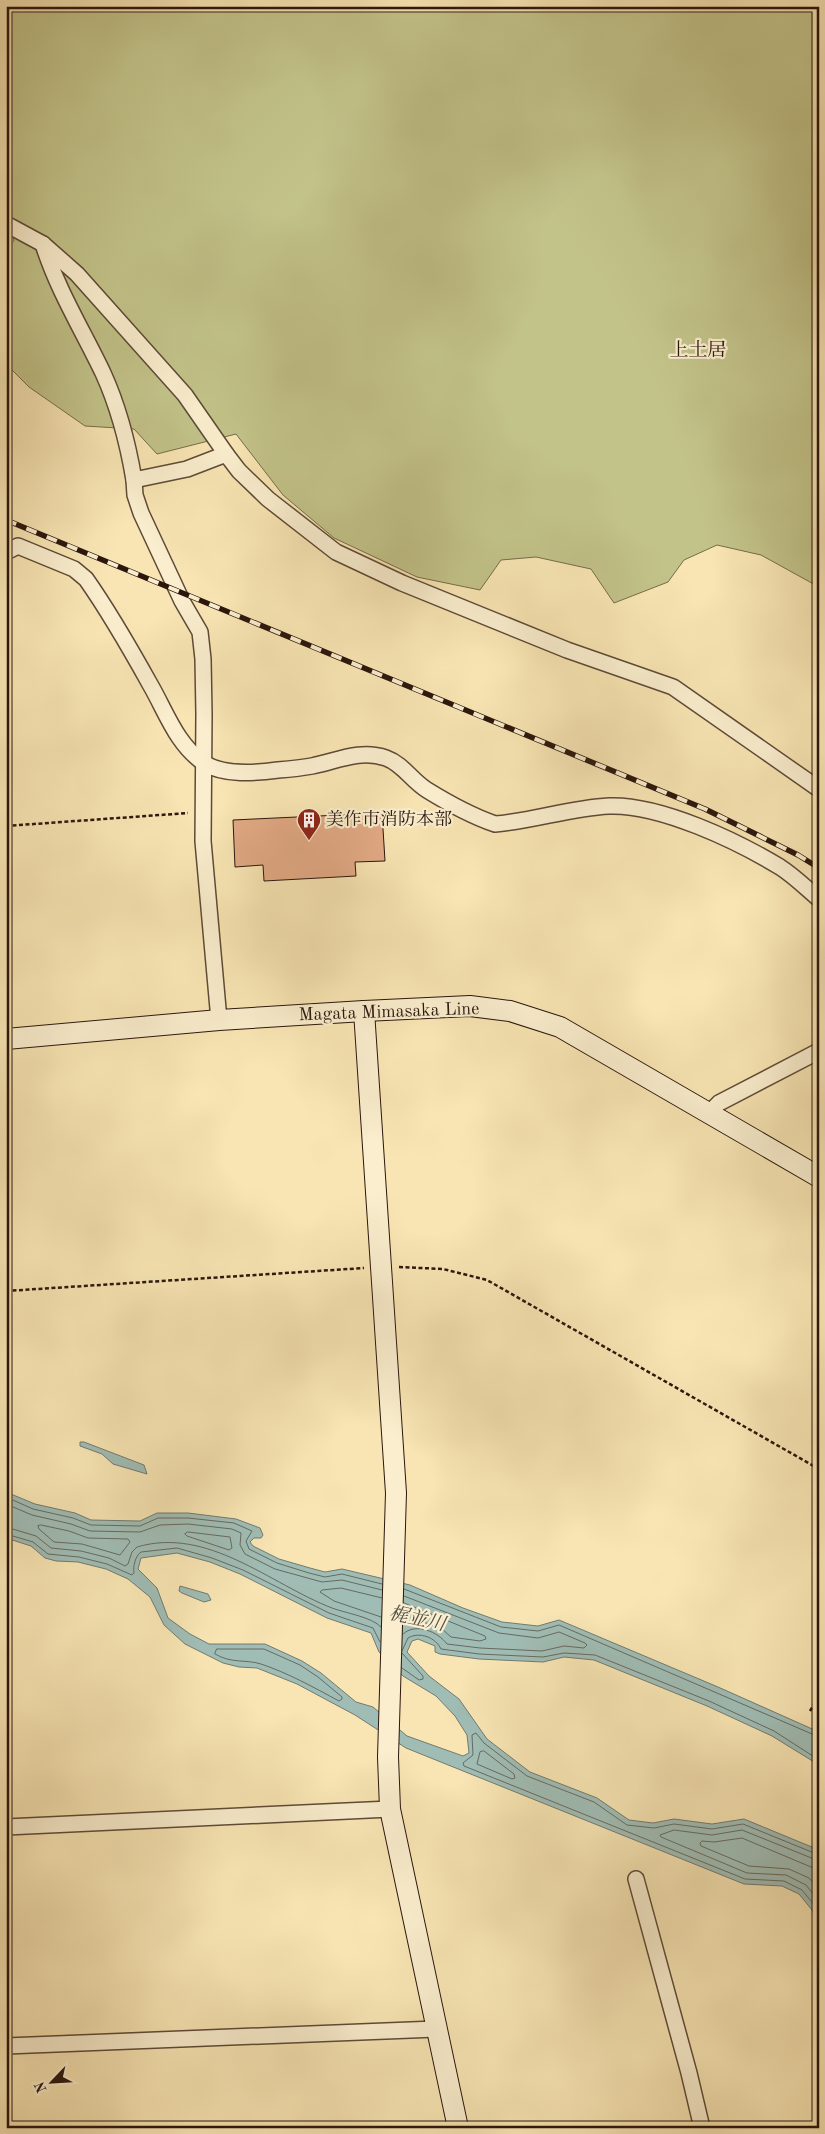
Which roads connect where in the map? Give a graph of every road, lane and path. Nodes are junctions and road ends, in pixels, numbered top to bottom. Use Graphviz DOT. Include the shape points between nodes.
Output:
graph roads {
  1 [pos="6,224"];
  2 [pos="43,244"];
  3 [pos="226,454"];
  4 [pos="134,480"];
  5 [pos="6,552"];
  6 [pos="205,763"];
  7 [pos="819,788"];
  8 [pos="202,812"];
  9 [pos="6,826"];
  10 [pos="819,898"];
  11 [pos="364,1011"];
  12 [pos="219,1020"];
  13 [pos="6,1039"];
  14 [pos="819,1051"];
  15 [pos="709,1113"];
  16 [pos="819,1177"];
  17 [pos="382,1266"];
  18 [pos="6,1291"];
  19 [pos="819,1469"];
  20 [pos="819,1696"];
  21 [pos="810,1711"];
  22 [pos="390,1809"];
  23 [pos="6,1827"];
  24 [pos="636,1880"];
  25 [pos="436,2029"];
  26 [pos="6,2046"];
  27 [pos="458,2128"];
  28 [pos="702,2128"];
  1 -- 2 [label="street"];
  2 -- 3 [label="street" via="77,274 185,395"];
  2 -- 4 [label="street" via="51,269 108,384 128,443"];
  3 -- 4 [label="street" via="187,469"];
  3 -- 7 [label="street" via="268,499 336,552 567,650 673,687"];
  4 -- 6 [label="street" via="141,513 200,632"];
  5 -- 6 [label="street" via="18,546 74,569 86,579 174,730 185,746"];
  6 -- 8 [label="street"];
  6 -- 10 [label="street" via="220,769 250,773 314,766 357,755 386,758 400,764 427,790 495,824 610,806 671,815 782,868"];
  8 -- 9 [label="path"];
  8 -- 12 [label="street"];
  11 -- 12 [label="street, Magata Mimasaka Line"];
  11 -- 15 [label="street, Magata Mimasaka Line" via="470,1006 510,1011 560,1027"];
  11 -- 17 [label="street"];
  12 -- 13 [label="street, Magata Mimasaka Line"];
  14 -- 15 [label="street" via="720,1103"];
  15 -- 16 [label="street, Magata Mimasaka Line"];
  17 -- 18 [label="path"];
  17 -- 19 [label="path" via="443,1270 487,1280"];
  17 -- 22 [label="street" via="396,1493 388,1757"];
  20 -- 21 [label="path"];
  22 -- 23 [label="street"];
  22 -- 25 [label="street"];
  24 -- 28 [label="street"];
  25 -- 26 [label="street"];
  25 -- 27 [label="street"];
}
